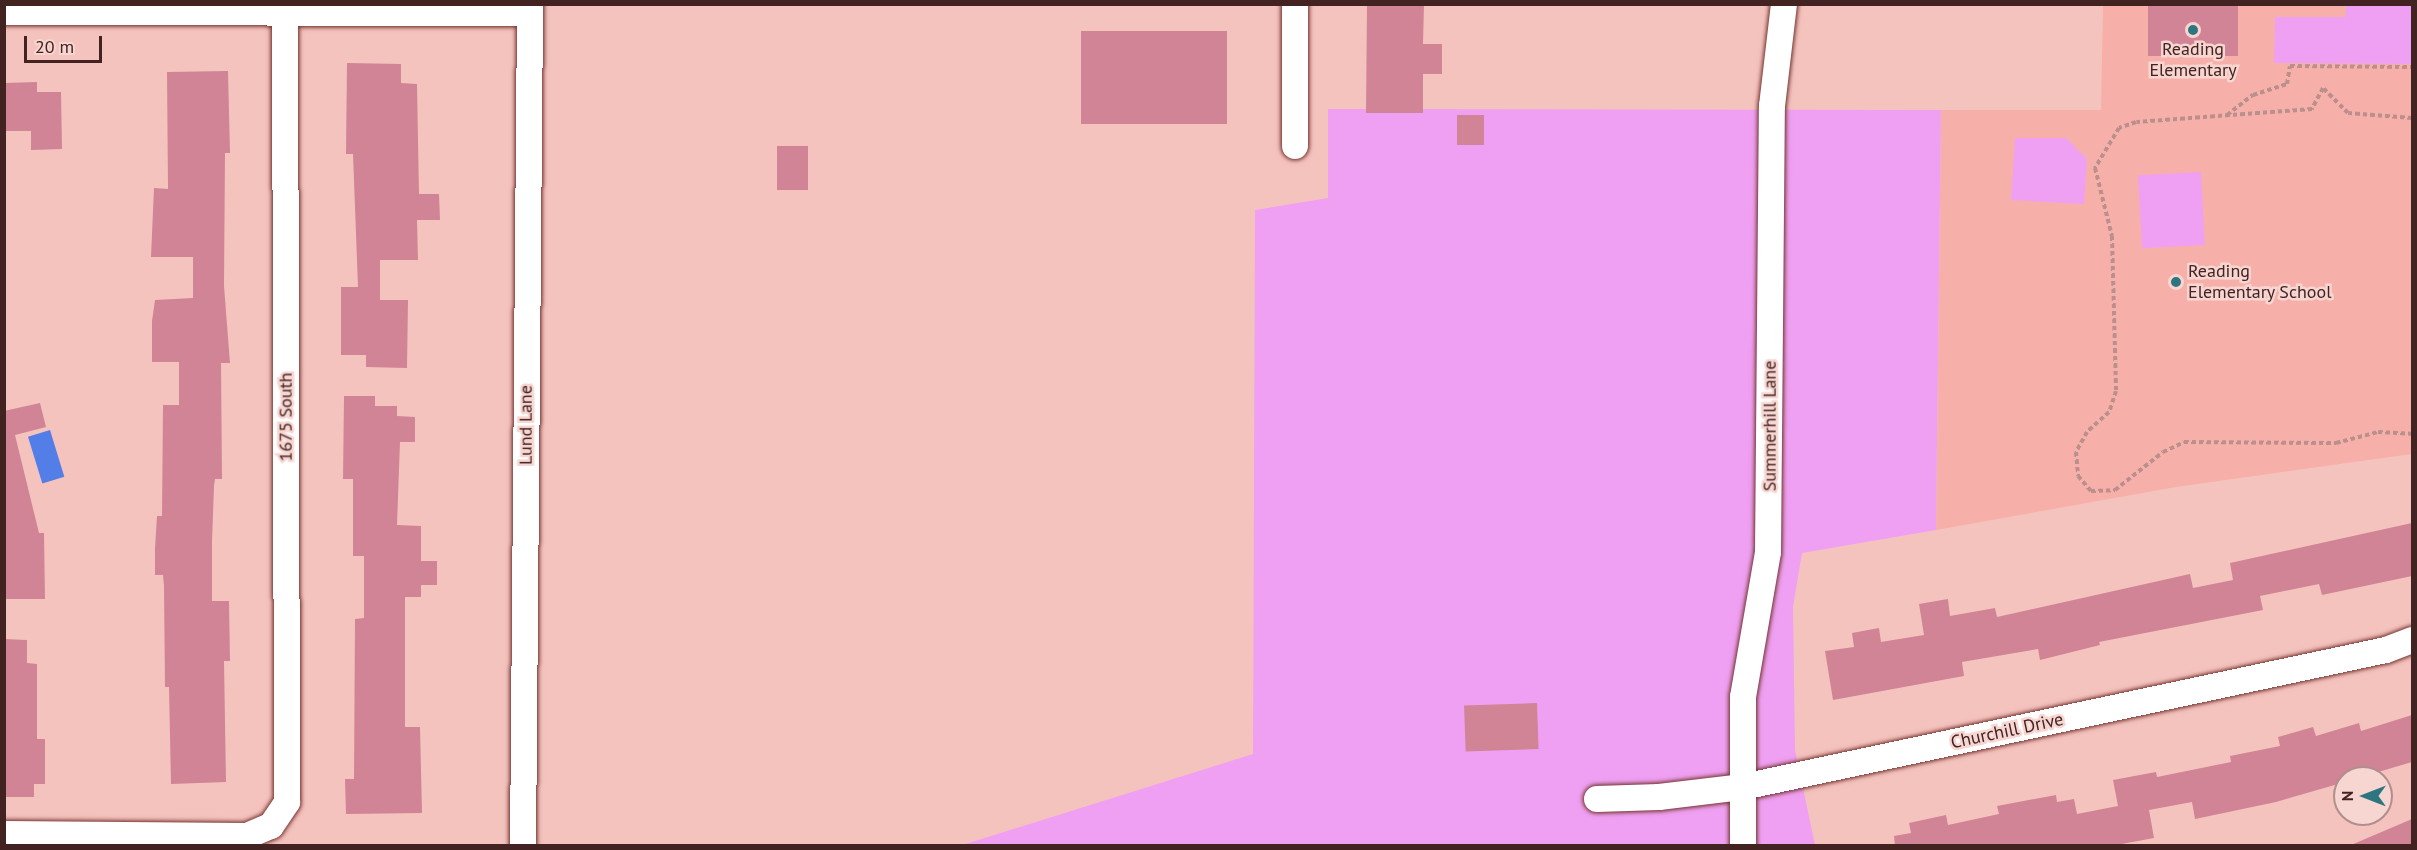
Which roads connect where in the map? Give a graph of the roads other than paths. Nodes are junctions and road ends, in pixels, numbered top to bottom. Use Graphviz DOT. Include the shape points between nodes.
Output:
graph roads {
  1 [pos="1295,4"];
  2 [pos="1784,4"];
  3 [pos="530,9"];
  4 [pos="285,10"];
  5 [pos="4,12"];
  6 [pos="1295,146"];
  7 [pos="2412,640"];
  8 [pos="1743,788"];
  9 [pos="1597,799"];
  10 [pos="4,834"];
  11 [pos="523,846"];
  12 [pos="1743,846"];
  1 -- 6 [label="street"];
  2 -- 8 [label="street, Summerhill Lane" via="1772,106 1768,552 1743,697"];
  3 -- 4 [label="street"];
  3 -- 11 [label="street, Lund Lane"];
  4 -- 5 [label="street"];
  4 -- 10 [label="street, 1675 South" via="287,802 271,826 247,836"];
  7 -- 8 [label="street, Churchill Drive" via="2374,653"];
  8 -- 9 [label="street, Churchill Drive"];
  8 -- 12 [label="street, Summerhill Lane"];
}
